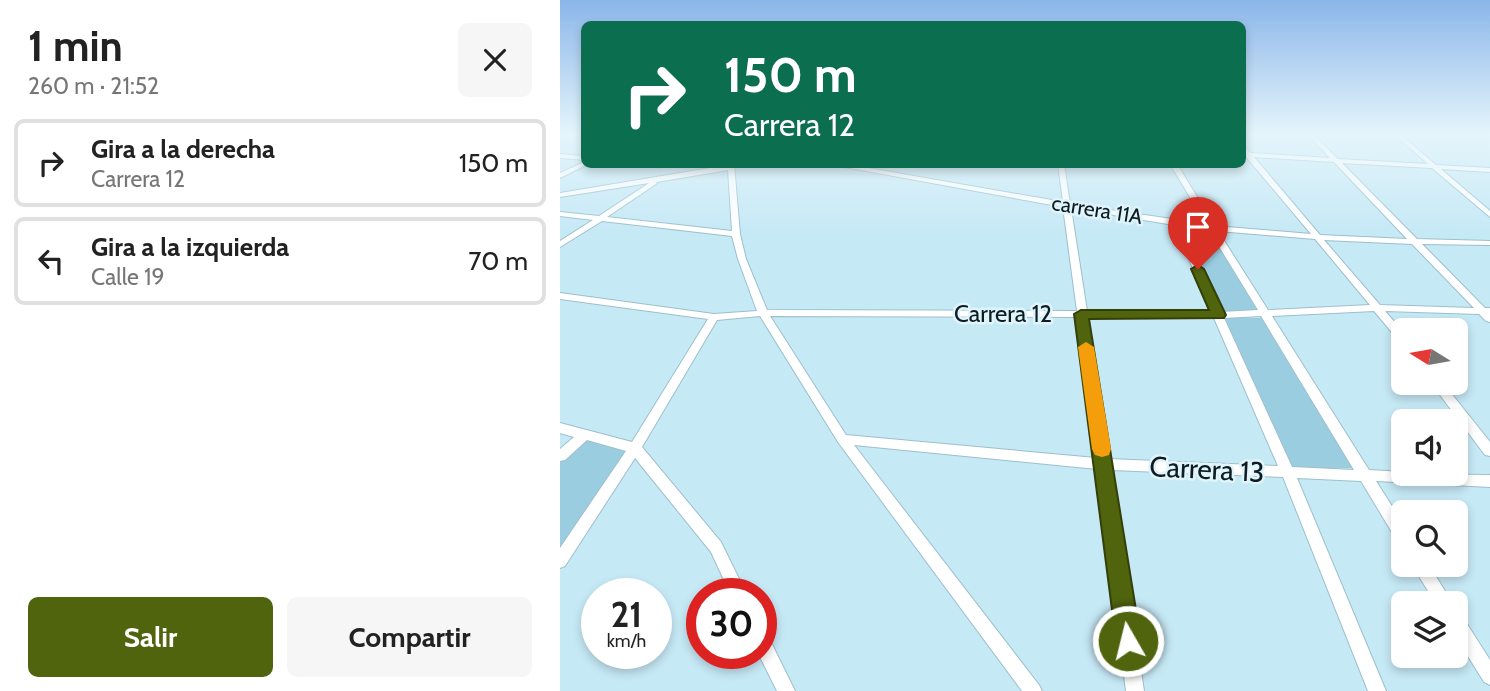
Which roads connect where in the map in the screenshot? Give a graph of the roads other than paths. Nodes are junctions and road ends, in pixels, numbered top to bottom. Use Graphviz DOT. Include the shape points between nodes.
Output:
graph roads {
  1 [pos="578,167"];
  2 [pos="1256,167"];
  3 [pos="1341,167"];
  4 [pos="1433,167"];
  5 [pos="1449,167"];
  6 [pos="721,168"];
  7 [pos="731,168"];
  8 [pos="858,168"];
  9 [pos="1061,168"];
  10 [pos="1176,168"];
  11 [pos="1490,170"];
  12 [pos="560,176"];
  13 [pos="658,180"];
  14 [pos="560,195"];
  15 [pos="1066,206"];
  16 [pos="560,214"];
  17 [pos="1490,215"];
  18 [pos="600,218"];
  19 [pos="1177,223"];
  20 [pos="1213,228"];
  21 [pos="736,234"];
  22 [pos="1316,237"];
  23 [pos="1413,242"];
  24 [pos="1490,243"];
  25 [pos="560,245"];
  26 [pos="560,296"];
  27 [pos="1378,308"];
  28 [pos="764,313"];
  29 [pos="1081,314"];
  30 [pos="1268,314"];
  31 [pos="1487,314"];
  32 [pos="1219,315"];
  33 [pos="714,317"];
  34 [pos="1391,324"];
  35 [pos="1447,396"];
  36 [pos="560,428"];
  37 [pos="586,434"];
  38 [pos="842,439"];
  39 [pos="635,448"];
  40 [pos="1490,451"];
  41 [pos="560,456"];
  42 [pos="1104,464"];
  43 [pos="1288,473"];
  44 [pos="1363,474"];
  45 [pos="1490,481"];
  46 [pos="1391,518"];
  47 [pos="560,561"];
  48 [pos="731,578"];
  49 [pos="1468,641"];
  50 [pos="775,669"];
  51 [pos="1490,676"];
  52 [pos="786,691"];
  53 [pos="1033,691"];
  54 [pos="1135,691"];
  55 [pos="1377,691"];
  1 -- 12 [label="street"];
  2 -- 22 [label="street"];
  3 -- 23 [label="street"];
  4 -- 17 [label="street"];
  5 -- 11 [label="street"];
  6 -- 13 [label="street"];
  7 -- 21 [label="street"];
  8 -- 15 [label="street, carrera 11A"];
  9 -- 15 [label="street"];
  10 -- 20 [label="street"];
  13 -- 14 [label="street"];
  13 -- 18 [label="street"];
  15 -- 19 [label="street, carrera 11A"];
  15 -- 29 [label="street"];
  16 -- 18 [label="street"];
  18 -- 21 [label="street"];
  18 -- 25 [label="street"];
  19 -- 20 [label="street, carrera 11A"];
  19 -- 32 [label="street"];
  20 -- 22 [label="street, carrera 11A"];
  20 -- 30 [label="street"];
  21 -- 28 [label="street"];
  22 -- 23 [label="street, carrera 11A"];
  22 -- 27 [label="street"];
  23 -- 24 [label="street, carrera 11A"];
  23 -- 31 [label="street"];
  26 -- 33 [label="street, Carrera 12"];
  27 -- 30 [label="street, Carrera 12"];
  27 -- 31 [label="street, Carrera 12"];
  27 -- 34 [label="street"];
  28 -- 29 [label="street, Carrera 12"];
  28 -- 33 [label="street, Carrera 12"];
  28 -- 38 [label="street"];
  29 -- 32 [label="street, Carrera 12"];
  29 -- 42 [label="street"];
  30 -- 32 [label="street, Carrera 12"];
  30 -- 44 [label="street"];
  32 -- 43 [label="street"];
  33 -- 39 [label="street"];
  35 -- 40 [label="street"];
  36 -- 37 [label="street"];
  37 -- 39 [label="street"];
  37 -- 41 [label="street"];
  38 -- 42 [label="street, Carrera 13"];
  38 -- 53 [label="street"];
  39 -- 47 [label="street"];
  39 -- 48 [label="street" via="716,547"];
  42 -- 43 [label="street, Carrera 13"];
  42 -- 54 [label="street"];
  43 -- 44 [label="street, Carrera 13"];
  43 -- 55 [label="street"];
  44 -- 45 [label="street, Carrera 13"];
  44 -- 46 [label="street"];
  49 -- 51 [label="street"];
  50 -- 52 [label="street"];
}
